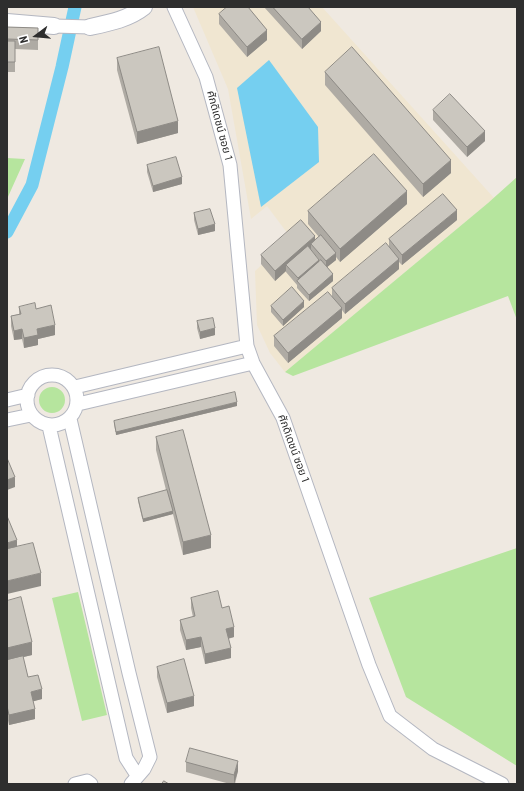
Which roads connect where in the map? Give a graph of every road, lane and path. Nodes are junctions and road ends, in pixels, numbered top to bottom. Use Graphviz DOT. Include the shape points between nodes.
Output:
graph roads {
  1 [pos="144,7"];
  2 [pos="174,7"];
  3 [pos="7,22"];
  4 [pos="54,26"];
  5 [pos="90,28"];
  6 [pos="247,346"];
  7 [pos="253,363"];
  8 [pos="75,387"];
  9 [pos="28,395"];
  10 [pos="7,400"];
  11 [pos="78,404"];
  12 [pos="31,415"];
  13 [pos="70,419"];
  14 [pos="7,420"];
  15 [pos="49,426"];
  16 [pos="94,523"];
  17 [pos="73,529"];
  18 [pos="115,615"];
  19 [pos="94,620"];
  20 [pos="137,708"];
  21 [pos="116,713"];
  22 [pos="140,773"];
  23 [pos="75,784"];
  24 [pos="91,784"];
  25 [pos="131,784"];
  26 [pos="502,784"];
  1 -- 5 [label="street" via="129,17"];
  2 -- 6 [label="street, ศักดิเดชน์ ซอย 1" via="206,77 230,165"];
  3 -- 4 [label="street"];
  4 -- 5 [label="street"];
  6 -- 7 [label="street, ศักดิเดชน์ ซอย 1"];
  6 -- 8 [label="street"];
  7 -- 11 [label="street"];
  7 -- 26 [label="street, ศักดิเดชน์ ซอย 1" via="283,418 369,665 390,716 433,749"];
  8 -- 9 [label="street" via="69,381 52,374 36,381"];
  8 -- 11 [label="street"];
  9 -- 10 [label="street"];
  9 -- 12 [label="street"];
  11 -- 13 [label="street"];
  12 -- 14 [label="street"];
  12 -- 15 [label="street"];
  13 -- 15 [label="street" via="59,425"];
  13 -- 16 [label="street"];
  15 -- 17 [label="street"];
  16 -- 17 [label="street"];
  16 -- 18 [label="street"];
  17 -- 19 [label="street"];
  18 -- 19 [label="street"];
  18 -- 20 [label="street"];
  19 -- 21 [label="street"];
  20 -- 21 [label="street"];
  20 -- 22 [label="street" via="150,757"];
  21 -- 22 [label="street" via="126,758 135,772"];
  22 -- 25 [label="street"];
  23 -- 24 [label="street" via="86,781"];
}
